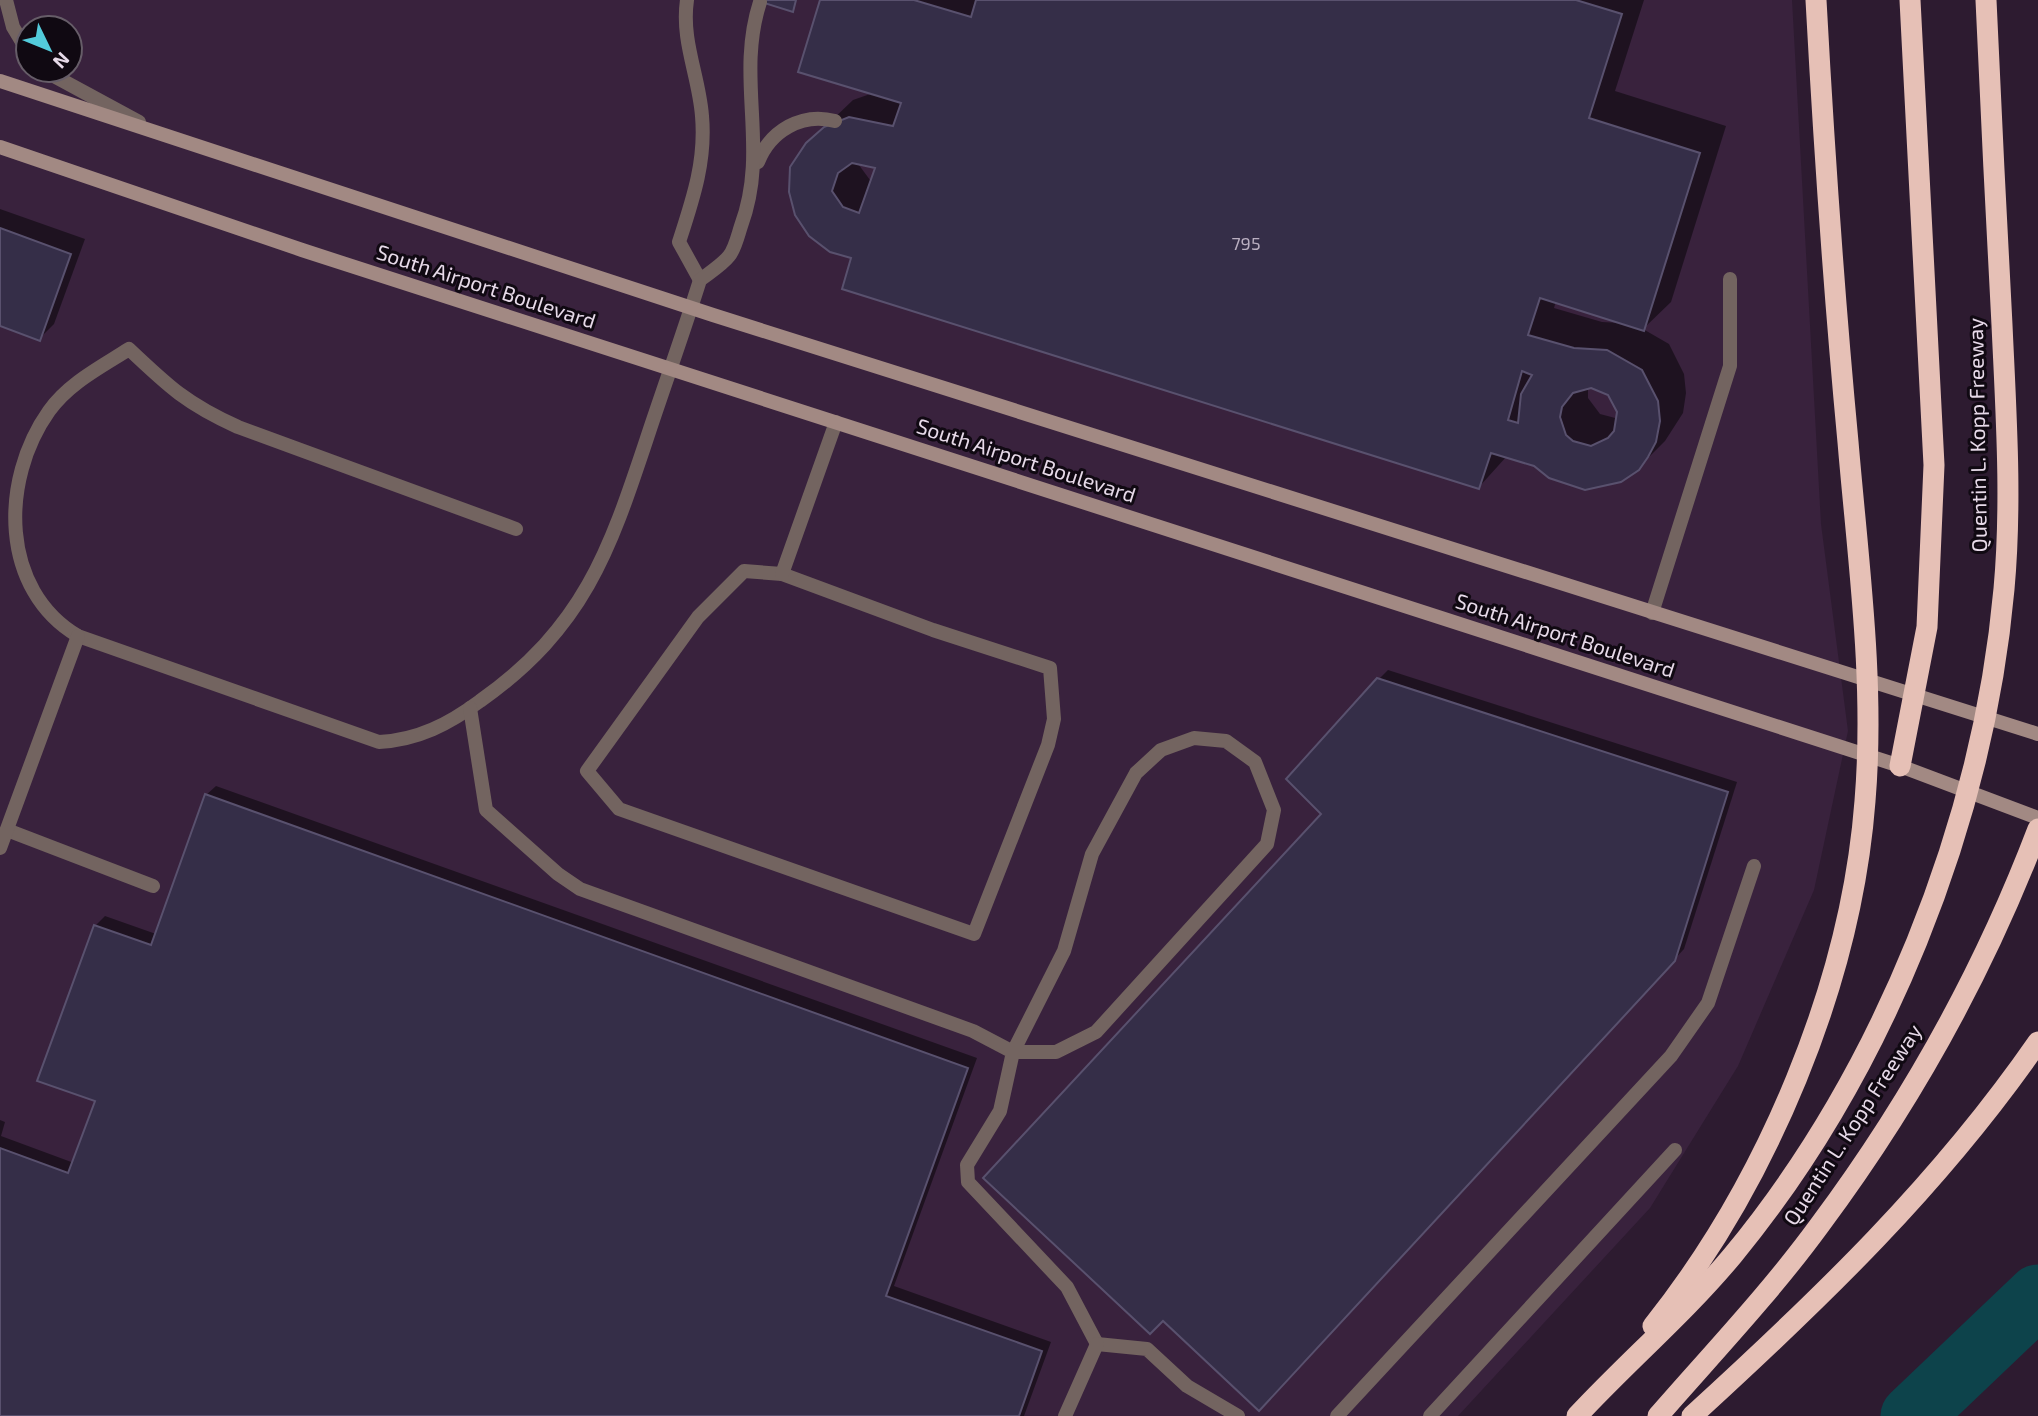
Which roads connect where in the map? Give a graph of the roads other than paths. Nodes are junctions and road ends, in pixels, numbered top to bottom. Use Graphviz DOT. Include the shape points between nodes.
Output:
graph roads {
  1 [pos="6,0"];
  2 [pos="687,0"];
  3 [pos="1816,0"];
  4 [pos="1909,0"];
  5 [pos="1986,0"];
  6 [pos="760,2"];
  7 [pos="14,29"];
  8 [pos="0,80"];
  9 [pos="69,84"];
  10 [pos="835,121"];
  11 [pos="175,141"];
  12 [pos="0,147"];
  13 [pos="755,170"];
  14 [pos="1730,279"];
  15 [pos="700,280"];
  16 [pos="691,308"];
  17 [pos="671,369"];
  18 [pos="836,422"];
  19 [pos="516,530"];
  20 [pos="782,573"];
  21 [pos="1652,613"];
  22 [pos="78,636"];
  23 [pos="1916,696"];
  24 [pos="470,708"];
  25 [pos="2038,734"];
  26 [pos="1900,766"];
  27 [pos="2038,818"];
  28 [pos="2038,829"];
  29 [pos="7,831"];
  30 [pos="0,848"];
  31 [pos="1754,866"];
  32 [pos="153,886"];
  33 [pos="2038,1042"];
  34 [pos="1013,1052"];
  35 [pos="1675,1150"];
  36 [pos="1097,1344"];
  37 [pos="1608,1382"];
  38 [pos="1065,1416"];
  39 [pos="1238,1416"];
  40 [pos="1337,1416"];
  41 [pos="1430,1416"];
  42 [pos="1577,1416"];
  43 [pos="1658,1416"];
  44 [pos="1692,1416"];
  1 -- 7 [label="lane"];
  2 -- 15 [label="lane" via="685,29 702,113 704,150 679,242"];
  3 -- 37 [label="highway" via="1827,211 1866,648 1865,802 1855,879 1812,1037 1748,1180 1667,1307"];
  4 -- 23 [label="highway" via="1934,465 1927,628"];
  5 -- 37 [label="highway, Quentin L. Kopp Freeway" via="2008,500 2004,590 1991,679 1954,837 1895,990 1818,1133 1733,1254"];
  6 -- 13 [label="lane" via="749,56"];
  8 -- 11 [label="street, South Airport Boulevard"];
  9 -- 11 [label="lane"];
  10 -- 13 [label="lane" via="812,118 784,129 766,146"];
  11 -- 16 [label="street, South Airport Boulevard"];
  12 -- 17 [label="street, South Airport Boulevard"];
  13 -- 15 [label="lane" via="748,209 731,256"];
  14 -- 21 [label="lane" via="1730,366"];
  15 -- 16 [label="lane"];
  16 -- 17 [label="lane"];
  16 -- 21 [label="street, South Airport Boulevard"];
  17 -- 18 [label="street, South Airport Boulevard"];
  17 -- 24 [label="lane" via="619,524 580,602 543,647"];
  18 -- 20 [label="lane"];
  18 -- 26 [label="street, South Airport Boulevard"];
  19 -- 22 [label="lane" via="198,409 129,349 79,381 51,409 29,444 16,484 13,519 30,586 41,608"];
  20 -- 20 [label="lane" via="744,571 698,617 587,771 619,809 974,934 1048,746 1054,719 1050,668"];
  21 -- 23 [label="street, South Airport Boulevard"];
  22 -- 24 [label="lane" via="379,742 424,734"];
  22 -- 29 [label="lane"];
  23 -- 25 [label="street, South Airport Boulevard"];
  23 -- 26 [label="highway"];
  24 -- 34 [label="lane" via="486,810 580,889 973,1031"];
  26 -- 27 [label="street, South Airport Boulevard"];
  28 -- 43 [label="highway, Quentin L. Kopp Freeway" via="1990,944 1910,1091 1819,1227"];
  29 -- 30 [label="lane"];
  29 -- 32 [label="lane"];
  31 -- 40 [label="lane" via="1708,1003 1671,1056"];
  33 -- 44 [label="highway" via="1925,1188 1865,1253"];
  34 -- 34 [label="lane" via="1064,951 1092,854 1136,773 1161,750 1194,738 1226,741 1255,762 1274,810 1268,844 1096,1032 1056,1052"];
  34 -- 36 [label="lane" via="1000,1111 967,1165 968,1182 1067,1287"];
  35 -- 41 [label="lane"];
  36 -- 38 [label="lane"];
  36 -- 39 [label="lane" via="1147,1349 1187,1386"];
  37 -- 42 [label="highway, Quentin L. Kopp Freeway"];
}
